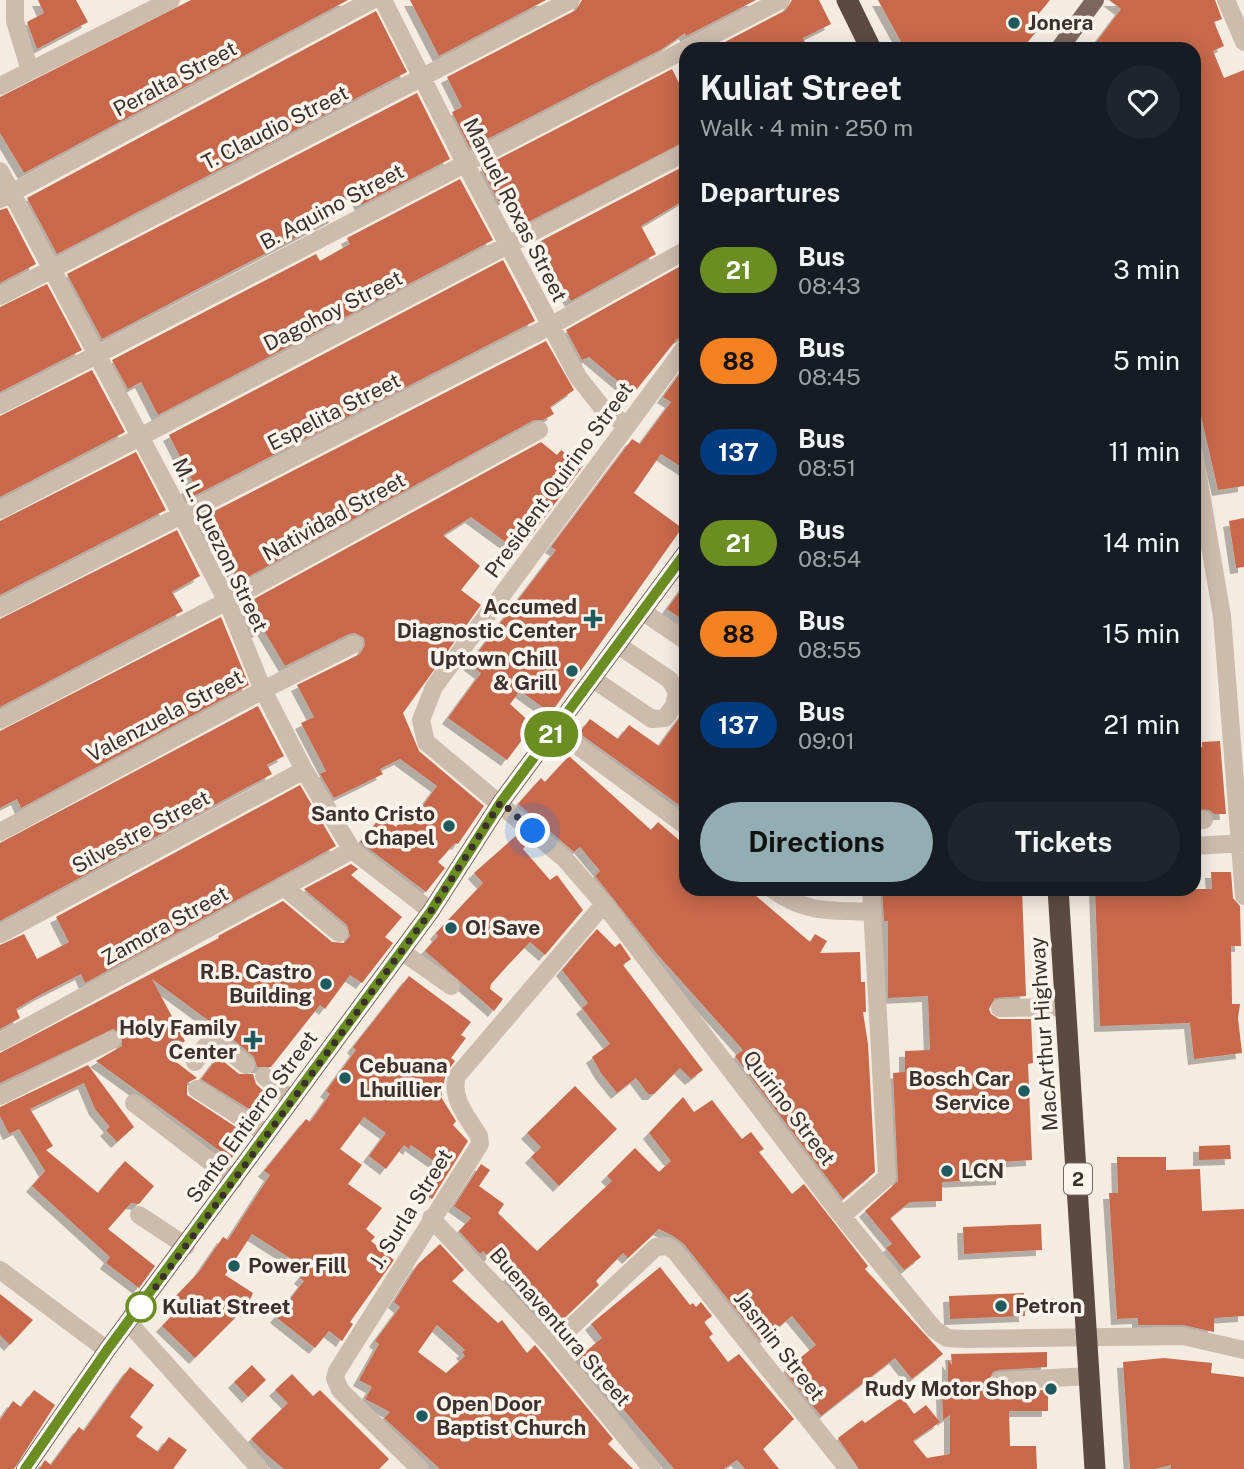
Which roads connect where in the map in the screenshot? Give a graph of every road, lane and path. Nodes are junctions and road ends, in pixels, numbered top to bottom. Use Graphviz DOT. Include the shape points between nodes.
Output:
graph roads {
  1 [pos="15,0"];
  2 [pos="171,0"];
  3 [pos="372,0"];
  4 [pos="383,0"];
  5 [pos="571,0"];
  6 [pos="781,0"];
  7 [pos="847,0"];
  8 [pos="1095,0"];
  9 [pos="1226,0"];
  10 [pos="146,5"];
  11 [pos="700,42"];
  12 [pos="868,42"];
  13 [pos="1064,42"];
  14 [pos="1244,42"];
  15 [pos="679,53"];
  16 [pos="30,71"];
  17 [pos="422,78"];
  18 [pos="0,86"];
  19 [pos="679,156"];
  20 [pos="465,163"];
  21 [pos="0,171"];
  22 [pos="6,196"];
  23 [pos="509,246"];
  24 [pos="679,254"];
  25 [pos="53,268"];
  26 [pos="0,296"];
  27 [pos="550,326"];
  28 [pos="98,355"];
  29 [pos="679,355"];
  30 [pos="0,405"];
  31 [pos="627,426"];
  32 [pos="539,430"];
  33 [pos="141,436"];
  34 [pos="1201,494"];
  35 [pos="0,510"];
  36 [pos="182,516"];
  37 [pos="679,561"];
  38 [pos="226,601"];
  39 [pos="0,608"];
  40 [pos="642,611"];
  41 [pos="679,636"];
  42 [pos="354,644"];
  43 [pos="618,645"];
  44 [pos="593,679"];
  45 [pos="262,690"];
  46 [pos="0,720"];
  47 [pos="555,729"];
  48 [pos="304,770"];
  49 [pos="501,802"];
  50 [pos="679,821"];
  51 [pos="0,832"];
  52 [pos="1243,843"];
  53 [pos="1201,846"];
  54 [pos="352,850"];
  55 [pos="284,887"];
  56 [pos="782,896"];
  57 [pos="871,896"];
  58 [pos="1059,896"];
  59 [pos="1244,896"];
  60 [pos="604,904"];
  61 [pos="431,911"];
  62 [pos="871,912"];
  63 [pos="339,933"];
  64 [pos="0,934"];
  65 [pos="401,951"];
  66 [pos="452,986"];
  67 [pos="1067,1007"];
  68 [pos="1000,1009"];
  69 [pos="112,1040"];
  70 [pos="0,1042"];
  71 [pos="195,1062"];
  72 [pos="246,1065"];
  73 [pos="264,1076"];
  74 [pos="197,1089"];
  75 [pos="0,1096"];
  76 [pos="292,1100"];
  77 [pos="134,1103"];
  78 [pos="267,1134"];
  79 [pos="234,1180"];
  80 [pos="139,1215"];
  81 [pos="842,1216"];
  82 [pos="431,1218"];
  83 [pos="186,1245"];
  84 [pos="0,1270"];
  85 [pos="129,1323"];
  86 [pos="1087,1338"];
  87 [pos="551,1346"];
  88 [pos="107,1350"];
  89 [pos="1244,1350"];
  90 [pos="1089,1376"];
  91 [pos="1000,1381"];
  92 [pos="25,1469"];
  93 [pos="260,1469"];
  94 [pos="420,1469"];
  95 [pos="652,1469"];
  96 [pos="848,1469"];
  97 [pos="1095,1469"];
  1 -- 16 [label="street" via="15,21"];
  2 -- 10 [label="street"];
  3 -- 22 [label="street, Peralta Street"];
  4 -- 17 [label="street, Manuel Roxas Street"];
  5 -- 17 [label="street, T. Claudio Street"];
  6 -- 11 [label="street, B. Aquino Street"];
  7 -- 12 [label="highway"];
  8 -- 13 [label="main road"];
  9 -- 14 [label="street"];
  10 -- 16 [label="street"];
  15 -- 20 [label="street, B. Aquino Street"];
  16 -- 18 [label="street"];
  17 -- 20 [label="street, Manuel Roxas Street"];
  17 -- 25 [label="street, T. Claudio Street"];
  19 -- 23 [label="street, Dagohoy Street"];
  20 -- 23 [label="street, Manuel Roxas Street"];
  20 -- 28 [label="street, B. Aquino Street"];
  21 -- 22 [label="street, M. L. Quezon Street"];
  22 -- 25 [label="street, M. L. Quezon Street"];
  23 -- 27 [label="street, Manuel Roxas Street"];
  23 -- 33 [label="street, Dagohoy Street"];
  24 -- 27 [label="street, Espelita Street"];
  25 -- 26 [label="street, T. Claudio Street"];
  25 -- 28 [label="street, M. L. Quezon Street"];
  27 -- 31 [label="street, Manuel Roxas Street" via="590,394"];
  27 -- 36 [label="street, Espelita Street"];
  28 -- 30 [label="street, B. Aquino Street"];
  28 -- 33 [label="street, M. L. Quezon Street"];
  29 -- 31 [label="street, President Quirino Street"];
  31 -- 49 [label="street, President Quirino Street" via="434,687 421,720 426,742"];
  32 -- 38 [label="street, Natividad Street"];
  33 -- 35 [label="street, Dagohoy Street"];
  33 -- 36 [label="street, M. L. Quezon Street"];
  34 -- 52 [label="street" via="1222,616"];
  36 -- 38 [label="street, M. L. Quezon Street"];
  36 -- 39 [label="street, Espelita Street"];
  37 -- 40 [label="main road, Santo Entierro Street"];
  38 -- 45 [label="street, M. L. Quezon Street"];
  38 -- 46 [label="street, Natividad Street"];
  40 -- 41 [label="street"];
  40 -- 43 [label="main road, Santo Entierro Street"];
  42 -- 45 [label="street, Valenzuela Street"];
  43 -- 44 [label="main road, Santo Entierro Street"];
  43 -- 44 [label="street" via="675,685 674,706 665,718 652,719"];
  44 -- 47 [label="main road, Santo Entierro Street"];
  45 -- 48 [label="street, M. L. Quezon Street"];
  45 -- 51 [label="street, Valenzuela Street"];
  47 -- 49 [label="main road, Santo Entierro Street"];
  47 -- 50 [label="street"];
  48 -- 54 [label="street, M. L. Quezon Street"];
  48 -- 64 [label="street, Silvestre Street"];
  49 -- 60 [label="street, Quirino Street" via="565,859"];
  49 -- 61 [label="main road, Santo Entierro Street"];
  52 -- 53 [label="street"];
  52 -- 59 [label="street"];
  54 -- 55 [label="street, Zamora Street"];
  54 -- 61 [label="street, M. L. Quezon Street"];
  55 -- 63 [label="street"];
  55 -- 70 [label="street, Zamora Street"];
  56 -- 62 [label="street" via="808,909"];
  57 -- 62 [label="street"];
  58 -- 67 [label="highway, MacArthur Highway / 2"];
  60 -- 81 [label="street, Quirino Street"];
  60 -- 82 [label="street, J. Surla Street" via="457,1076 456,1096 481,1140"];
  61 -- 65 [label="main road, Santo Entierro Street"];
  62 -- 81 [label="street" via="887,1177"];
  65 -- 66 [label="street"];
  65 -- 76 [label="main road, Santo Entierro Street"];
  67 -- 68 [label="street"];
  67 -- 86 [label="highway, MacArthur Highway / 2"];
  69 -- 75 [label="street"];
  71 -- 72 [label="street" via="206,1045 218,1042"];
  73 -- 76 [label="street"];
  74 -- 78 [label="street"];
  76 -- 78 [label="main road, Santo Entierro Street"];
  77 -- 79 [label="street"];
  78 -- 79 [label="main road, Santo Entierro Street"];
  79 -- 83 [label="main road, Santo Entierro Street"];
  80 -- 83 [label="street"];
  81 -- 86 [label="street, Quirino Street" via="934,1329 947,1338"];
  82 -- 87 [label="street, Buenaventura Street"];
  82 -- 94 [label="street, J. Surla Street" via="335,1378 340,1390"];
  83 -- 85 [label="main road, Santo Entierro Street"];
  84 -- 88 [label="street"];
  85 -- 88 [label="main road, Santo Entierro Street"];
  85 -- 93 [label="street"];
  86 -- 89 [label="street, Quirino Street" via="1183,1336"];
  86 -- 90 [label="highway, MacArthur Highway / 2"];
  87 -- 95 [label="street, Buenaventura Street"];
  87 -- 96 [label="street, Jasmin Street" via="656,1247 667,1245"];
  88 -- 92 [label="main road, Santo Entierro Street"];
  90 -- 91 [label="street"];
  90 -- 97 [label="highway, MacArthur Highway / 2"];
}
